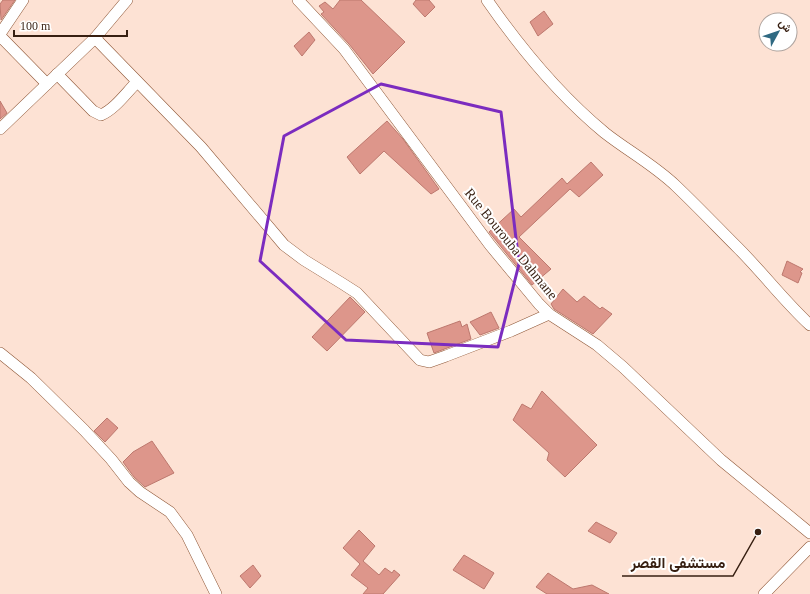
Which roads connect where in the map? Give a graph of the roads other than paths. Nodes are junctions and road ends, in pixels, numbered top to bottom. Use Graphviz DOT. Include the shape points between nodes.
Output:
graph roads {
  1 [pos="23,0"];
  2 [pos="127,0"];
  3 [pos="298,0"];
  4 [pos="487,0"];
  5 [pos="0,35"];
  6 [pos="95,38"];
  7 [pos="57,74"];
  8 [pos="137,82"];
  9 [pos="47,84"];
  10 [pos="0,129"];
  11 [pos="549,314"];
  12 [pos="810,325"];
  13 [pos="0,353"];
  14 [pos="810,533"];
  15 [pos="810,547"];
  16 [pos="216,594"];
  17 [pos="764,594"];
  1 -- 5 [label="street"];
  2 -- 6 [label="street"];
  3 -- 11 [label="street, Rue Bourouba Dahmane" via="344,49 490,245"];
  4 -- 12 [label="street" via="547,78 606,133 675,185"];
  5 -- 9 [label="street"];
  6 -- 7 [label="street"];
  6 -- 8 [label="street"];
  7 -- 8 [label="street" via="100,115"];
  7 -- 9 [label="street"];
  8 -- 11 [label="street" via="200,147 284,245 357,293 420,360 429,362 446,356"];
  9 -- 10 [label="street"];
  11 -- 14 [label="street, Rue Bourouba Dahmane" via="602,349 721,460"];
  13 -- 16 [label="street" via="31,378 84,430 129,482 170,512 187,535"];
  15 -- 17 [label="street"];
}
